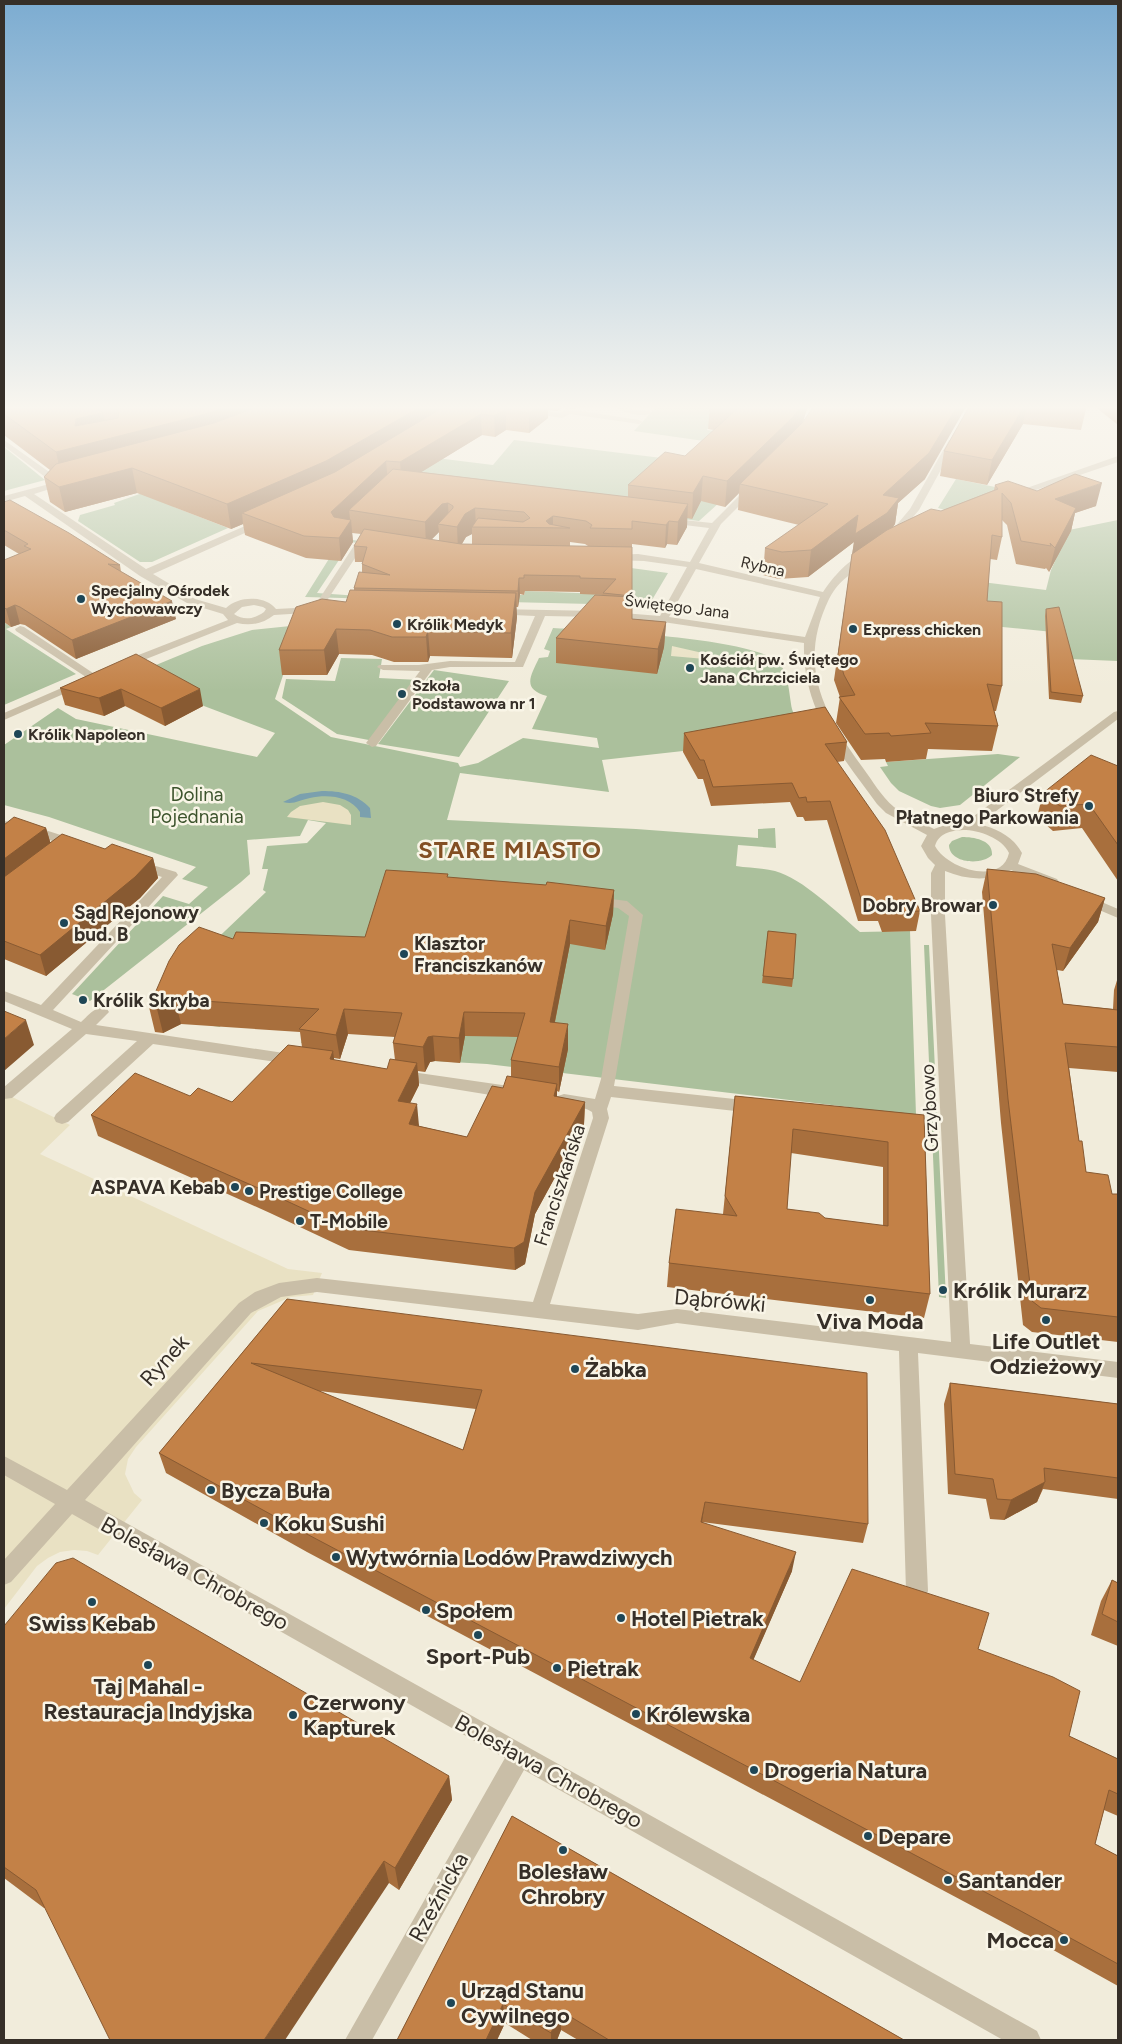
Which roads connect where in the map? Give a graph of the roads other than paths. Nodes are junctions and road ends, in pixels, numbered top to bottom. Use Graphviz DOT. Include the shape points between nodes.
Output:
graph roads {
  1 [pos="35,500"];
  2 [pos="740,500"];
  3 [pos="919,500"];
  4 [pos="1009,500"];
  5 [pos="1020,505"];
  6 [pos="270,518"];
  7 [pos="658,518"];
  8 [pos="716,526"];
  9 [pos="904,536"];
  10 [pos="347,538"];
  11 [pos="873,552"];
  12 [pos="599,554"];
  13 [pos="694,565"];
  14 [pos="144,574"];
  15 [pos="825,595"];
  16 [pos="271,612"];
  17 [pos="488,612"];
  18 [pos="541,613"];
  19 [pos="232,616"];
  20 [pos="663,619"];
  21 [pos="20,629"];
  22 [pos="809,641"];
  23 [pos="427,666"];
  24 [pos="383,667"];
  25 [pos="102,674"];
  26 [pos="1118,714"];
  27 [pos="4,717"];
  28 [pos="372,743"];
  29 [pos="4,825"];
  30 [pos="969,826"];
  31 [pos="934,834"];
  32 [pos="71,842"];
  33 [pos="88,848"];
  34 [pos="56,854"];
  35 [pos="124,860"];
  36 [pos="942,864"];
  37 [pos="1010,865"];
  38 [pos="579,900"];
  39 [pos="1118,914"];
  40 [pos="4,996"];
  41 [pos="43,1012"];
  42 [pos="102,1012"];
  43 [pos="83,1028"];
  44 [pos="150,1038"];
  45 [pos="311,1062"];
  46 [pos="380,1072"];
  47 [pos="605,1091"];
  48 [pos="6,1094"];
  49 [pos="527,1094"];
  50 [pos="546,1097"];
  51 [pos="764,1108"];
  52 [pos="599,1109"];
  53 [pos="62,1118"];
  54 [pos="317,1285"];
  55 [pos="539,1310"];
  56 [pos="908,1345"];
  57 [pos="961,1350"];
  58 [pos="1118,1370"];
  59 [pos="4,1465"];
  60 [pos="69,1503"];
  61 [pos="4,1575"];
  62 [pos="918,1591"];
  63 [pos="520,1754"];
  64 [pos="358,2040"];
  65 [pos="1028,2040"];
  1 -- 14 [label="street"];
  2 -- 8 [label="street"];
  3 -- 9 [label="street" via="887,543"];
  4 -- 5 [label="street"];
  6 -- 14 [label="street"];
  7 -- 8 [label="street"];
  8 -- 13 [label="street"];
  10 -- 16 [label="street" via="366,541 321,602 323,610"];
  11 -- 15 [label="street" via="842,574"];
  12 -- 13 [label="street, Rybna"];
  13 -- 15 [label="street, Rybna"];
  13 -- 20 [label="street"];
  14 -- 19 [label="street" via="191,601"];
  15 -- 22 [label="street"];
  16 -- 19 [label="street" via="256,621"];
  16 -- 19 [label="street" via="266,604 254,602 234,606"];
  17 -- 18 [label="street, Świętego Jana"];
  18 -- 20 [label="street, Świętego Jana"];
  18 -- 23 [label="street" via="519,665"];
  19 -- 25 [label="street"];
  20 -- 22 [label="street, Świętego Jana"];
  21 -- 25 [label="street"];
  22 -- 31 [label="street" via="809,668 827,721 881,801 890,810"];
  23 -- 24 [label="street"];
  23 -- 28 [label="street"];
  25 -- 27 [label="street"];
  26 -- 30 [label="street"];
  29 -- 32 [label="street"];
  30 -- 31 [label="street" via="948,827"];
  30 -- 37 [label="street" via="990,830 1007,841 1014,853"];
  31 -- 36 [label="street" via="928,846"];
  32 -- 33 [label="street"];
  32 -- 34 [label="street"];
  35 -- 41 [label="street" via="171,875"];
  36 -- 37 [label="street" via="962,872 979,874 995,873"];
  36 -- 57 [label="street, Grzybowo" via="938,873 938,915"];
  37 -- 39 [label="street"];
  38 -- 47 [label="street" via="622,904 636,915"];
  40 -- 41 [label="street"];
  41 -- 43 [label="street"];
  42 -- 43 [label="street"];
  43 -- 44 [label="street"];
  43 -- 48 [label="street"];
  44 -- 45 [label="street"];
  44 -- 53 [label="street"];
  46 -- 49 [label="street"];
  47 -- 51 [label="street"];
  47 -- 52 [label="street"];
  50 -- 52 [label="street, Franciszkańska" via="590,1104"];
  52 -- 55 [label="street, Franciszkańska" via="601,1118"];
  54 -- 55 [label="street, Dąbrówki"];
  54 -- 60 [label="street, Rynek" via="302,1285 271,1293 245,1308"];
  55 -- 56 [label="street, Dąbrówki" via="638,1322 677,1316"];
  56 -- 57 [label="street, Dąbrówki"];
  56 -- 62 [label="street"];
  57 -- 58 [label="street, Dąbrówki"];
  59 -- 60 [label="street"];
  60 -- 61 [label="street, Rynek"];
  60 -- 63 [label="street, Bolesława Chrobrego"];
  63 -- 64 [label="street, Rzeźnicka"];
  63 -- 65 [label="street, Bolesława Chrobrego"];
}
